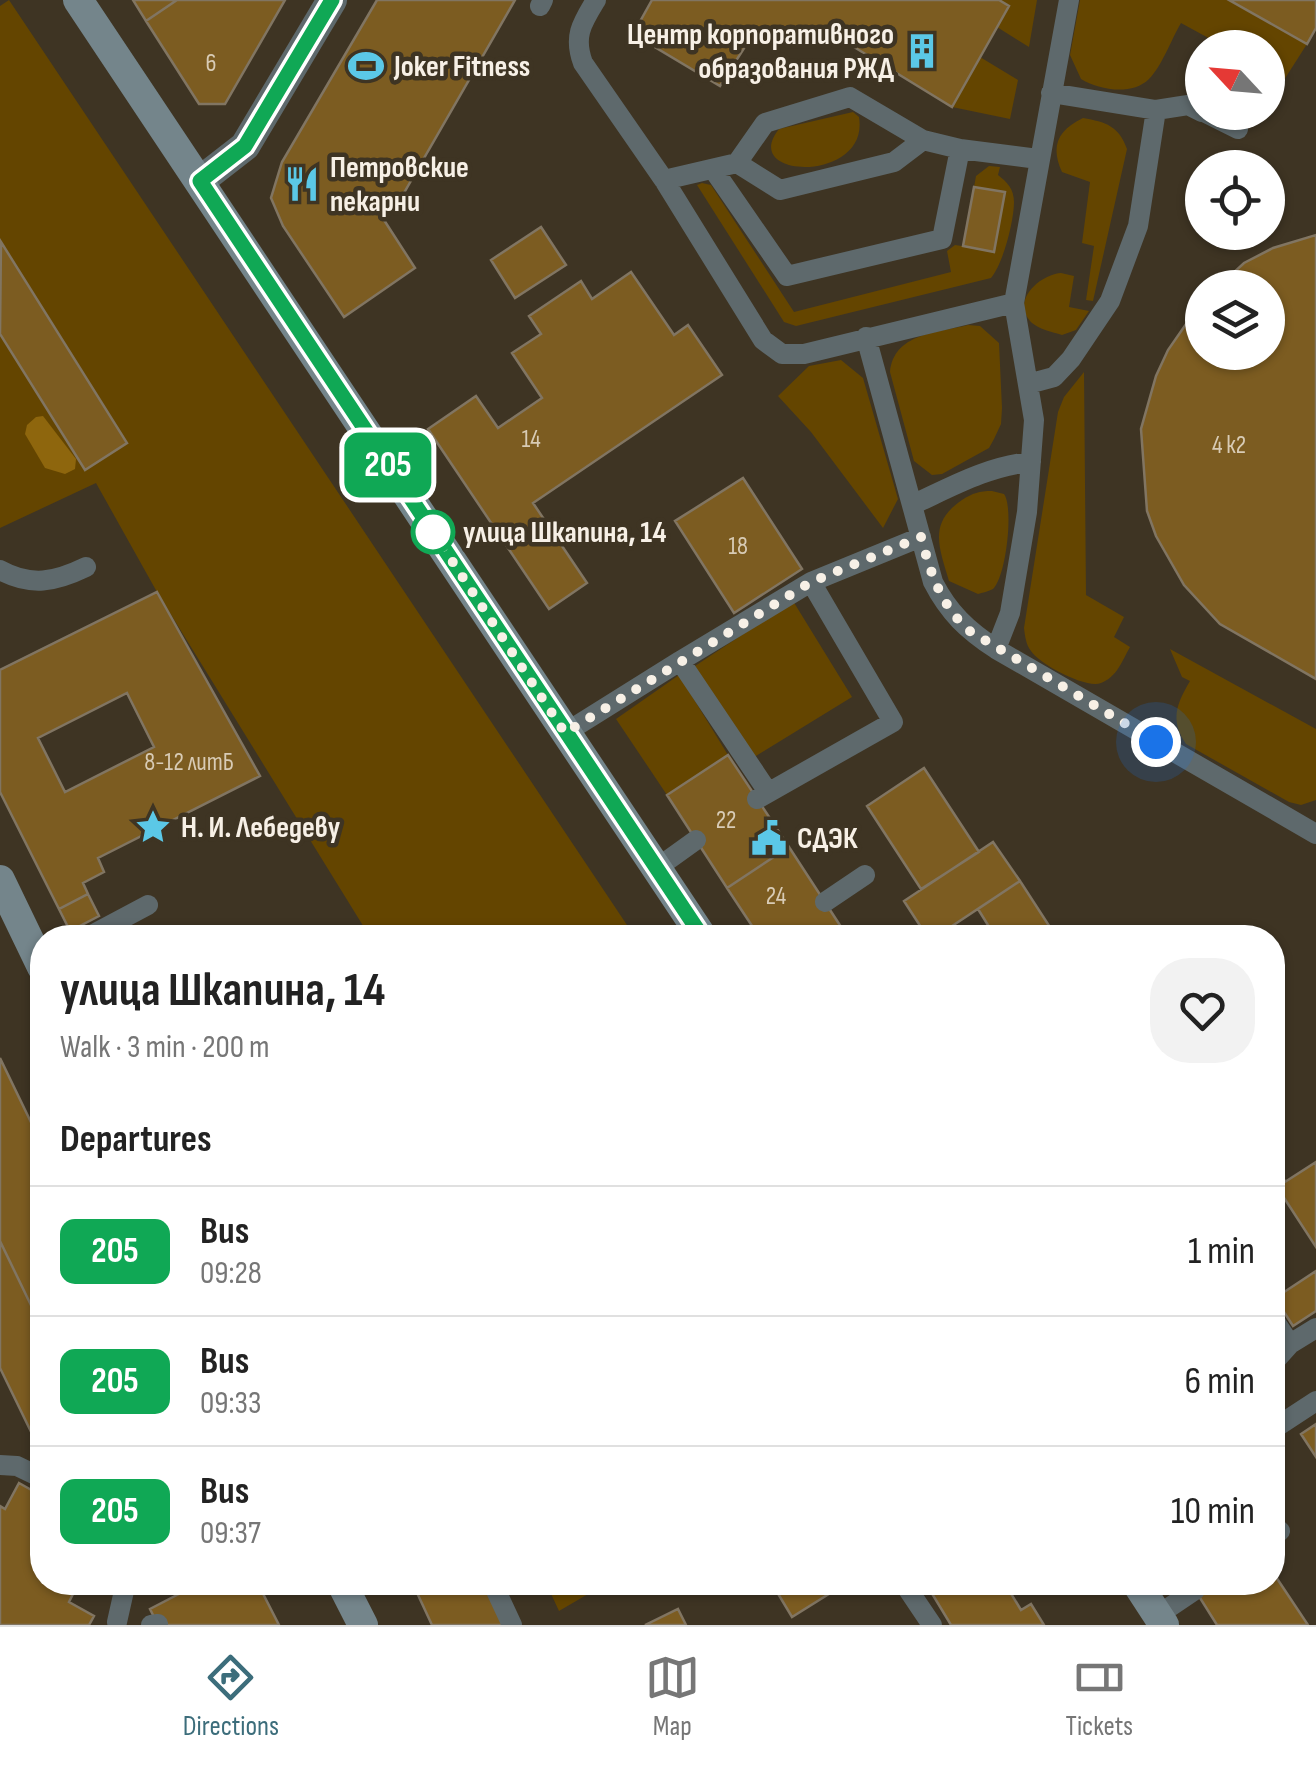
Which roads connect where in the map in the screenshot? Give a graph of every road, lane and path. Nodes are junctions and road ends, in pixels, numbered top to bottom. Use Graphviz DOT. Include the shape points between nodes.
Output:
graph roads {
  1 [pos="78,0"];
  2 [pos="596,0"];
  3 [pos="1068,0"];
  4 [pos="326,2"];
  5 [pos="1050,93"];
  6 [pos="1185,105"];
  7 [pos="1156,110"];
  8 [pos="923,140"];
  9 [pos="960,149"];
  10 [pos="1038,159"];
  11 [pos="736,163"];
  12 [pos="713,169"];
  13 [pos="664,180"];
  14 [pos="200,181"];
  15 [pos="1014,303"];
  16 [pos="866,337"];
  17 [pos="1028,384"];
  18 [pos="1032,462"];
  19 [pos="912,505"];
  20 [pos="921,537"];
  21 [pos="86,567"];
  22 [pos="0,570"];
  23 [pos="811,582"];
  24 [pos="996,649"];
  25 [pos="680,661"];
  26 [pos="565,733"];
  27 [pos="1316,834"];
  28 [pos="696,840"];
  29 [pos="657,868"];
  30 [pos="865,875"];
  31 [pos="0,880"];
  32 [pos="824,902"];
  33 [pos="148,905"];
  34 [pos="110,925"];
  35 [pos="694,925"];
  36 [pos="30,939"];
  37 [pos="1316,1328"];
  38 [pos="1285,1336"];
  39 [pos="1290,1344"];
  40 [pos="1285,1350"];
  41 [pos="1316,1401"];
  42 [pos="1285,1421"];
  43 [pos="0,1465"];
  44 [pos="30,1472"];
  45 [pos="124,1595"];
  46 [pos="347,1595"];
  47 [pos="498,1595"];
  48 [pos="912,1595"];
  49 [pos="1145,1595"];
  50 [pos="1189,1595"];
  51 [pos="1161,1620"];
  52 [pos="120,1624"];
  53 [pos="362,1625"];
  54 [pos="512,1625"];
  55 [pos="932,1625"];
  1 -- 14 [label="main road"];
  2 -- 13 [label="lane" via="576,46"];
  3 -- 5 [label="lane"];
  4 -- 14 [label="street" via="245,146"];
  5 -- 7 [label="lane"];
  5 -- 10 [label="lane"];
  6 -- 7 [label="lane"];
  7 -- 17 [label="lane" via="1138,226 1110,300 1071,360 1054,376"];
  8 -- 9 [label="lane"];
  8 -- 11 [label="lane" via="894,162 780,190"];
  8 -- 11 [label="lane" via="850,97 765,123"];
  9 -- 10 [label="lane"];
  9 -- 12 [label="lane" via="942,239 787,276"];
  10 -- 15 [label="lane"];
  11 -- 12 [label="lane"];
  12 -- 13 [label="lane"];
  13 -- 16 [label="lane" via="764,340 782,354"];
  14 -- 26 [label="main road"];
  15 -- 16 [label="lane"];
  15 -- 17 [label="lane"];
  16 -- 19 [label="lane"];
  17 -- 18 [label="lane"];
  18 -- 19 [label="lane" via="980,473"];
  18 -- 24 [label="lane" via="1010,613"];
  19 -- 20 [label="lane"];
  20 -- 23 [label="lane"];
  20 -- 24 [label="lane" via="947,610"];
  21 -- 22 [label="lane" via="38,582"];
  23 -- 25 [label="lane"];
  23 -- 25 [label="lane" via="893,722 763,795"];
  24 -- 27 [label="lane"];
  25 -- 26 [label="lane"];
  26 -- 29 [label="main road"];
  28 -- 29 [label="lane"];
  29 -- 35 [label="main road"];
  30 -- 32 [label="lane"];
  31 -- 36 [label="main road"];
  33 -- 34 [label="lane"];
  37 -- 39 [label="lane"];
  38 -- 39 [label="lane"];
  39 -- 40 [label="lane"];
  41 -- 42 [label="lane"];
  43 -- 44 [label="lane"];
  45 -- 52 [label="lane"];
  46 -- 53 [label="main road"];
  47 -- 54 [label="lane"];
  48 -- 55 [label="lane"];
  49 -- 51 [label="main road"];
  50 -- 51 [label="lane"];
}
